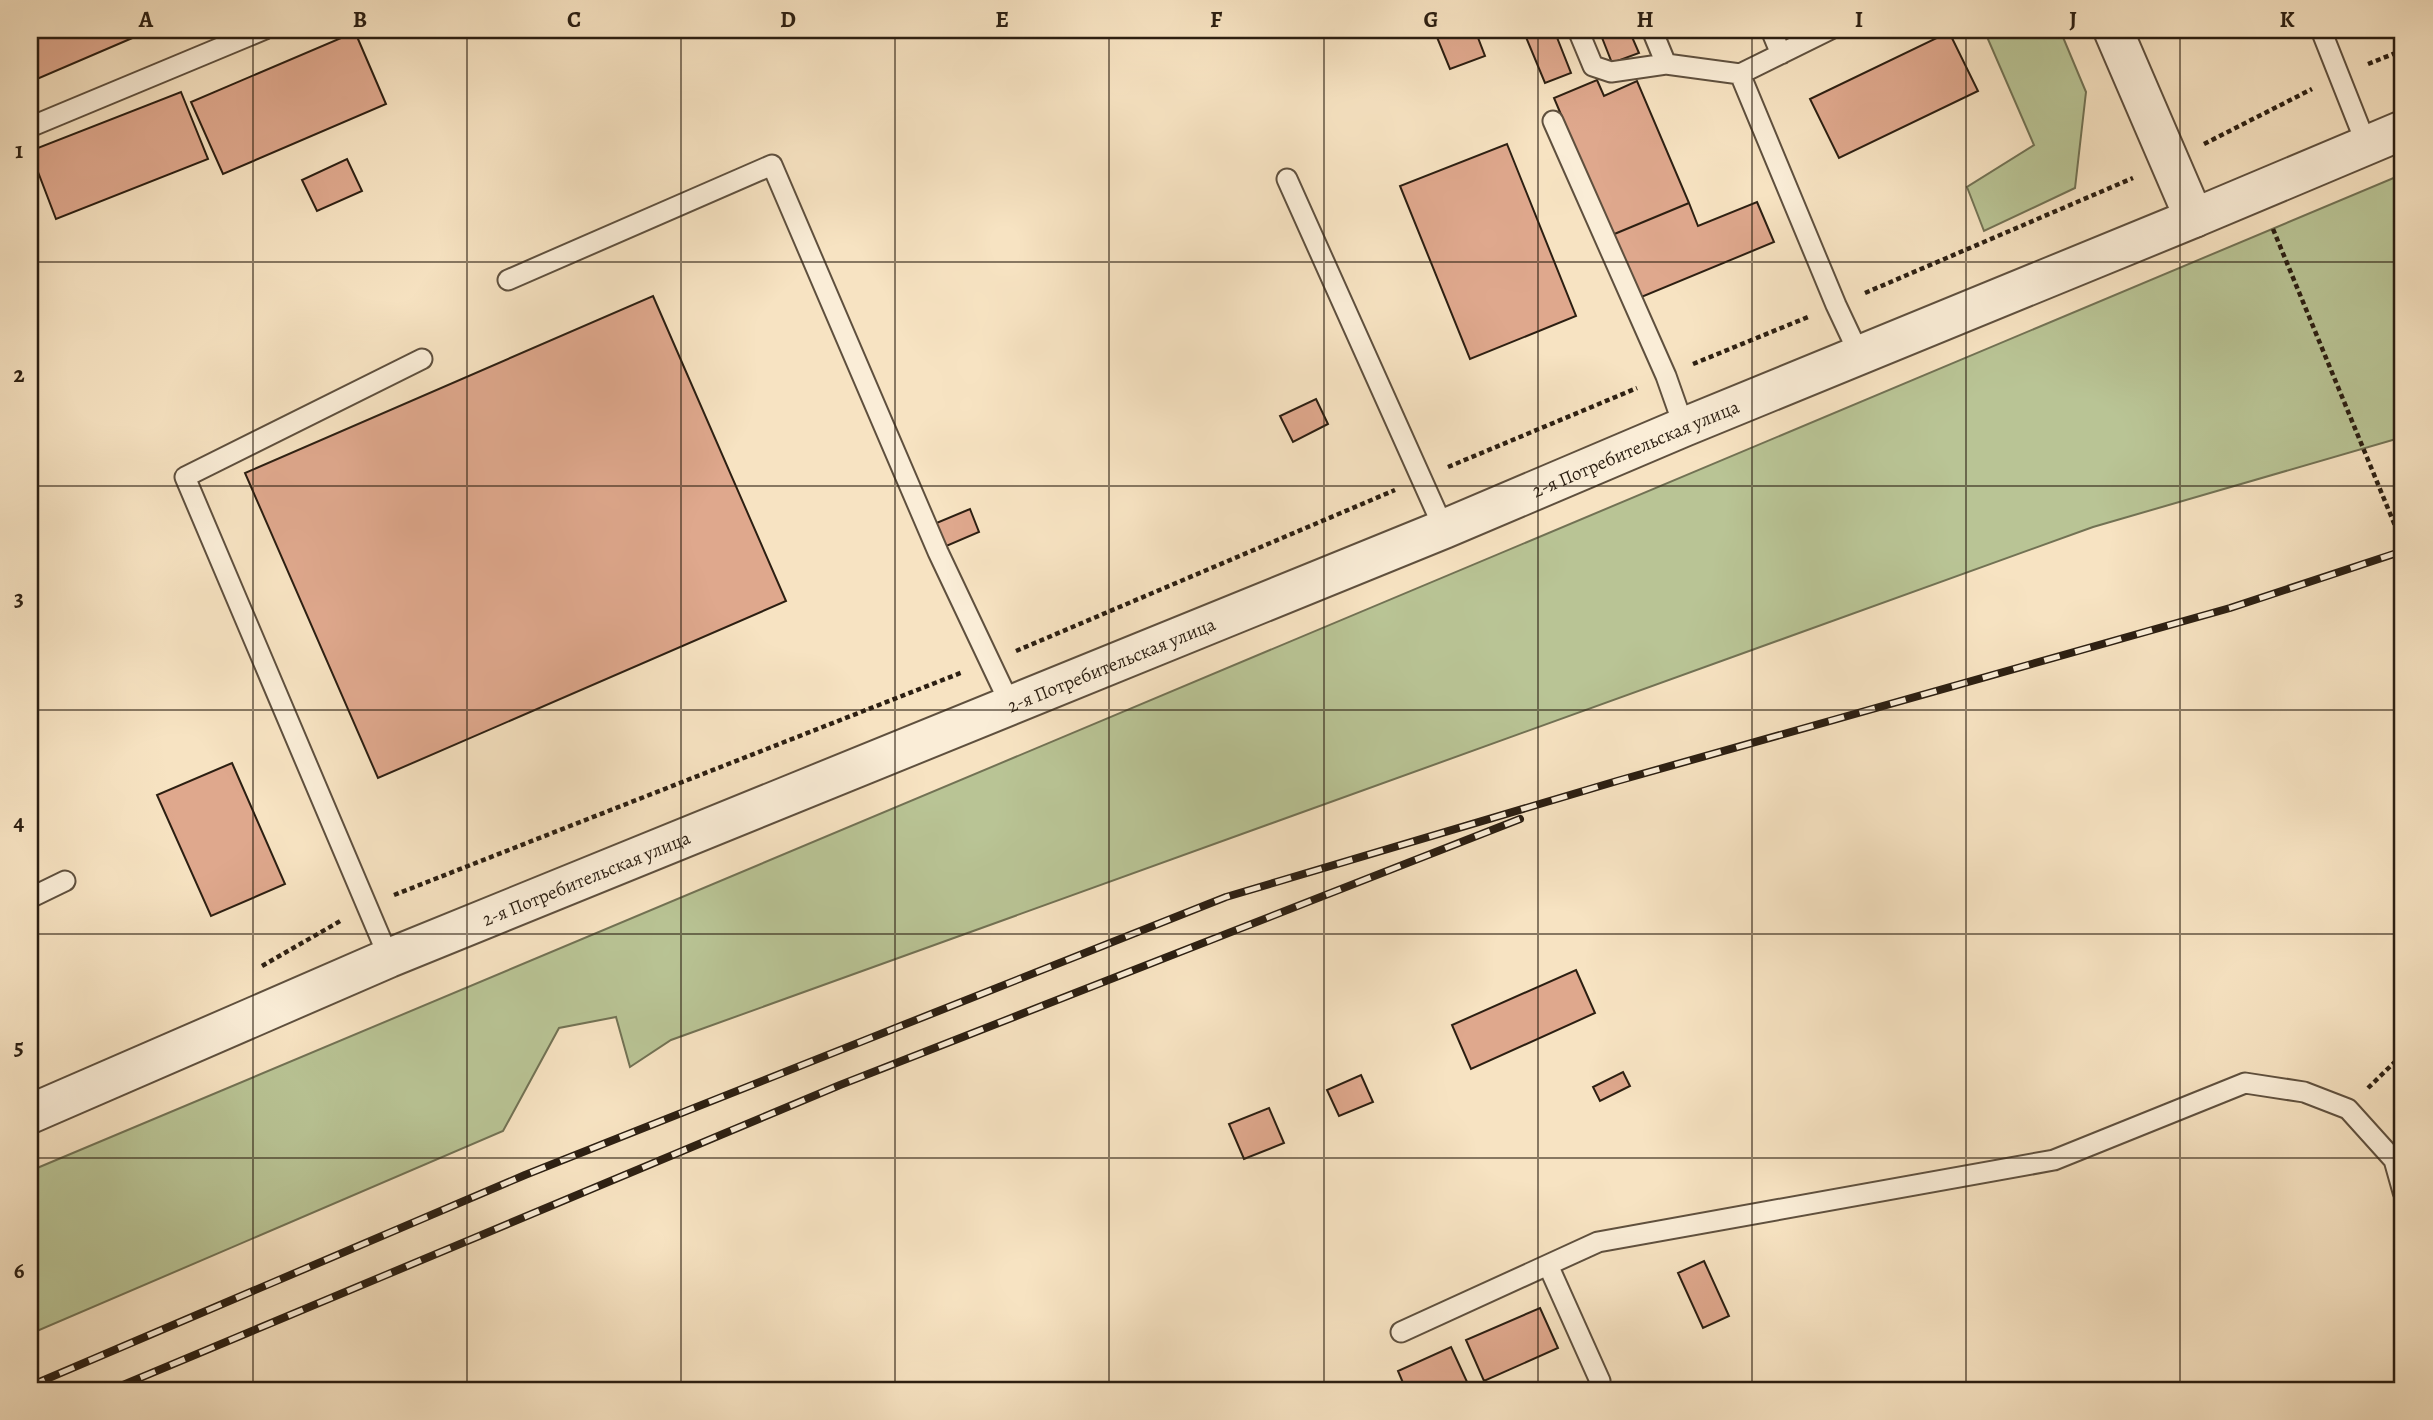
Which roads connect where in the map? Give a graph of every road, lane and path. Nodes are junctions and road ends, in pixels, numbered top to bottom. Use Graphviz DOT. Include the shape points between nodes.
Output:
graph roads {
  1 [pos="263,30"];
  2 [pos="1578,30"];
  3 [pos="1652,30"];
  4 [pos="1771,30"];
  5 [pos="1829,30"];
  6 [pos="2113,30"];
  7 [pos="2321,30"];
  8 [pos="2403,50"];
  9 [pos="1781,54"];
  10 [pos="1666,64"];
  11 [pos="1740,74"];
  12 [pos="2339,76"];
  13 [pos="1553,121"];
  14 [pos="30,127"];
  15 [pos="2403,130"];
  16 [pos="2367,146"];
  17 [pos="2170,161"];
  18 [pos="1287,179"];
  19 [pos="2258,191"];
  20 [pos="2194,218"];
  21 [pos="508,280"];
  22 [pos="1836,305"];
  23 [pos="1860,356"];
  24 [pos="422,359"];
  25 [pos="1666,376"];
  26 [pos="1684,427"];
  27 [pos="1421,479"];
  28 [pos="1444,529"];
  29 [pos="2403,545"];
  30 [pos="990,662"];
  31 [pos="1010,704"];
  32 [pos="65,881"];
  33 [pos="30,898"];
  34 [pos="369,905"];
  35 [pos="389,958"];
  36 [pos="251,972"];
  37 [pos="2403,1054"];
  38 [pos="2348,1109"];
  39 [pos="30,1114"];
  40 [pos="2403,1192"];
  41 [pos="1548,1265"];
  42 [pos="1401,1332"];
  43 [pos="1600,1381"];
  1 -- 14 [label="lane"];
  2 -- 10 [label="lane" via="1593,66 1611,72"];
  3 -- 10 [label="lane"];
  4 -- 9 [label="lane"];
  5 -- 9 [label="lane"];
  6 -- 17 [label="street"];
  7 -- 12 [label="lane"];
  8 -- 12 [label="path"];
  9 -- 11 [label="lane"];
  10 -- 11 [label="lane"];
  11 -- 22 [label="lane"];
  12 -- 16 [label="lane"];
  12 -- 17 [label="path"];
  13 -- 25 [label="lane"];
  15 -- 16 [label="street, 2-я Потребительская улица"];
  16 -- 19 [label="street, 2-я Потребительская улица"];
  17 -- 20 [label="street"];
  17 -- 22 [label="path"];
  18 -- 27 [label="lane"];
  19 -- 20 [label="street, 2-я Потребительская улица"];
  19 -- 29 [label="path"];
  20 -- 23 [label="street, 2-я Потребительская улица"];
  21 -- 30 [label="lane" via="772,165"];
  22 -- 23 [label="lane"];
  22 -- 25 [label="path"];
  23 -- 26 [label="street, 2-я Потребительская улица"];
  24 -- 34 [label="lane" via="185,477"];
  25 -- 26 [label="lane"];
  25 -- 27 [label="path"];
  26 -- 28 [label="street, 2-я Потребительская улица"];
  27 -- 28 [label="lane"];
  27 -- 30 [label="path"];
  28 -- 31 [label="street, 2-я Потребительская улица"];
  30 -- 31 [label="lane"];
  30 -- 34 [label="path"];
  31 -- 35 [label="street, 2-я Потребительская улица"];
  32 -- 33 [label="lane"];
  34 -- 35 [label="lane"];
  34 -- 36 [label="path"];
  35 -- 39 [label="street, 2-я Потребительская улица"];
  37 -- 38 [label="path"];
  38 -- 40 [label="lane" via="2394,1160"];
  38 -- 41 [label="lane" via="2304,1092 2245,1083 2054,1160 1598,1242"];
  41 -- 42 [label="lane"];
  41 -- 43 [label="lane"];
}
